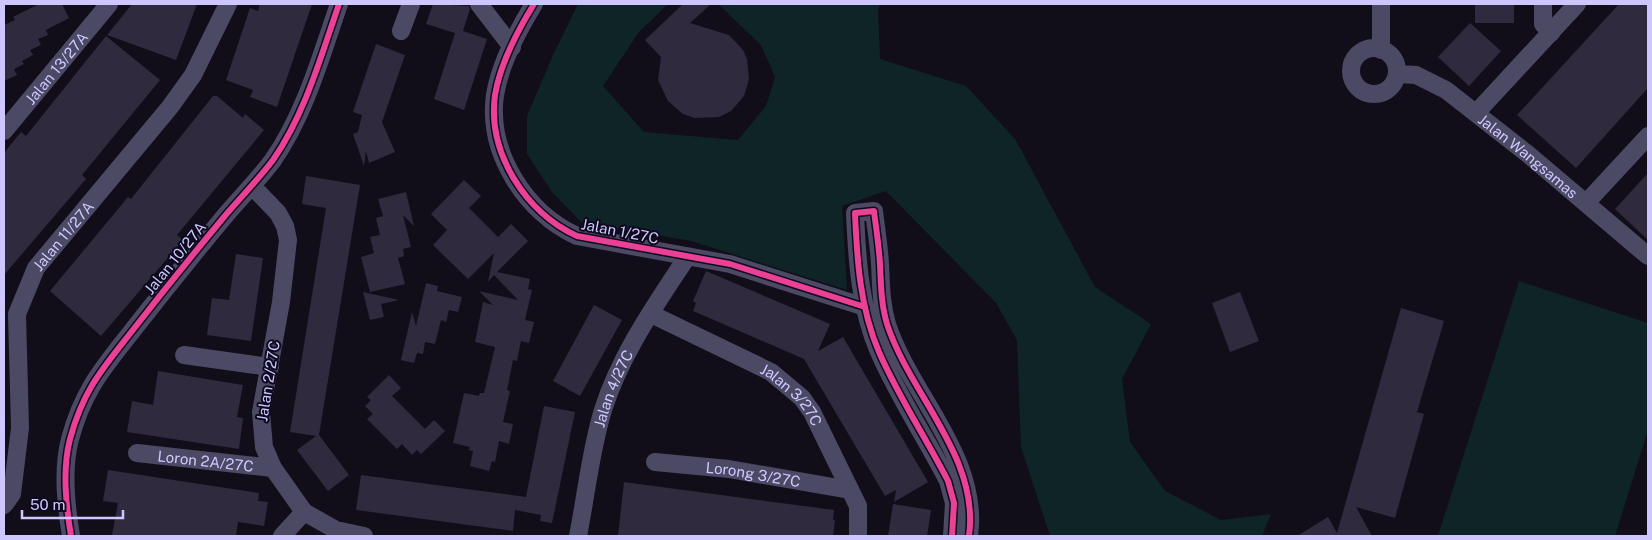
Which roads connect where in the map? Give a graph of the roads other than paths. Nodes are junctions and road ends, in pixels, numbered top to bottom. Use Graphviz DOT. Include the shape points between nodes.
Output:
graph roads {
  1 [pos="109,4"];
  2 [pos="228,4"];
  3 [pos="338,4"];
  4 [pos="411,4"];
  5 [pos="479,4"];
  6 [pos="534,4"];
  7 [pos="1381,4"];
  8 [pos="1543,4"];
  9 [pos="1577,4"];
  10 [pos="401,31"];
  11 [pos="1551,33"];
  12 [pos="512,47"];
  13 [pos="1381,50"];
  14 [pos="1397,74"];
  15 [pos="1476,114"];
  16 [pos="4,131"];
  17 [pos="1648,136"];
  18 [pos="252,186"];
  19 [pos="1586,203"];
  20 [pos="1648,256"];
  21 [pos="687,257"];
  22 [pos="865,307"];
  23 [pos="652,314"];
  24 [pos="184,355"];
  25 [pos="270,367"];
  26 [pos="137,453"];
  27 [pos="655,462"];
  28 [pos="273,468"];
  29 [pos="850,490"];
  30 [pos="4,505"];
  31 [pos="304,512"];
  32 [pos="71,536"];
  33 [pos="282,536"];
  34 [pos="364,536"];
  35 [pos="578,536"];
  36 [pos="858,536"];
  37 [pos="952,536"];
  38 [pos="969,536"];
  1 -- 16 [label="street, Jalan 13/27A"];
  2 -- 30 [label="street, Jalan 11/27A" via="193,75 170,107 36,268 17,314 20,428 12,494"];
  3 -- 18 [label="street, Jalan 10/27A" via="294,125"];
  4 -- 10 [label="street"];
  5 -- 12 [label="street"];
  6 -- 12 [label="street, Jalan 1/27C"];
  7 -- 13 [label="street"];
  8 -- 11 [label="street" via="1543,24"];
  9 -- 11 [label="street"];
  11 -- 15 [label="street"];
  12 -- 21 [label="street, Jalan 1/27C" via="495,94 495,114 505,160 527,198 560,229 577,236"];
  13 -- 14 [label="street" via="1392,58"];
  13 -- 14 [label="street" via="1369,49 1355,58 1351,71 1354,82 1366,93 1378,94 1392,86"];
  14 -- 15 [label="street, Jalan Wangsamas" via="1416,75 1428,80"];
  15 -- 19 [label="street, Jalan Wangsamas"];
  17 -- 19 [label="street"];
  18 -- 25 [label="street, Jalan 2/27C" via="278,213 288,240"];
  18 -- 32 [label="street, Jalan 10/27A" via="101,369 88,392 66,460"];
  19 -- 20 [label="street, Jalan Wangsamas"];
  21 -- 22 [label="street, Jalan 1/27C" via="762,272"];
  21 -- 23 [label="street, Jalan 4/27C"];
  22 -- 37 [label="street" via="879,352 948,481 954,503"];
  22 -- 38 [label="street" via="857,266 855,213 874,211 886,323 956,458 967,487 972,517"];
  23 -- 29 [label="street, Jalan 3/27C" via="772,372 789,384 812,412"];
  23 -- 35 [label="street, Jalan 4/27C" via="614,380 603,411"];
  24 -- 25 [label="street"];
  25 -- 28 [label="street, Jalan 2/27C" via="261,412 261,432"];
  26 -- 28 [label="street, Loron 2A/27C"];
  27 -- 29 [label="street, Lorong 3/27C" via="729,469"];
  28 -- 31 [label="street, Jalan 2/27C"];
  29 -- 36 [label="street, Jalan 3/27C" via="858,506"];
  31 -- 33 [label="street"];
  31 -- 34 [label="street, Jalan 2/27C" via="336,530"];
}
